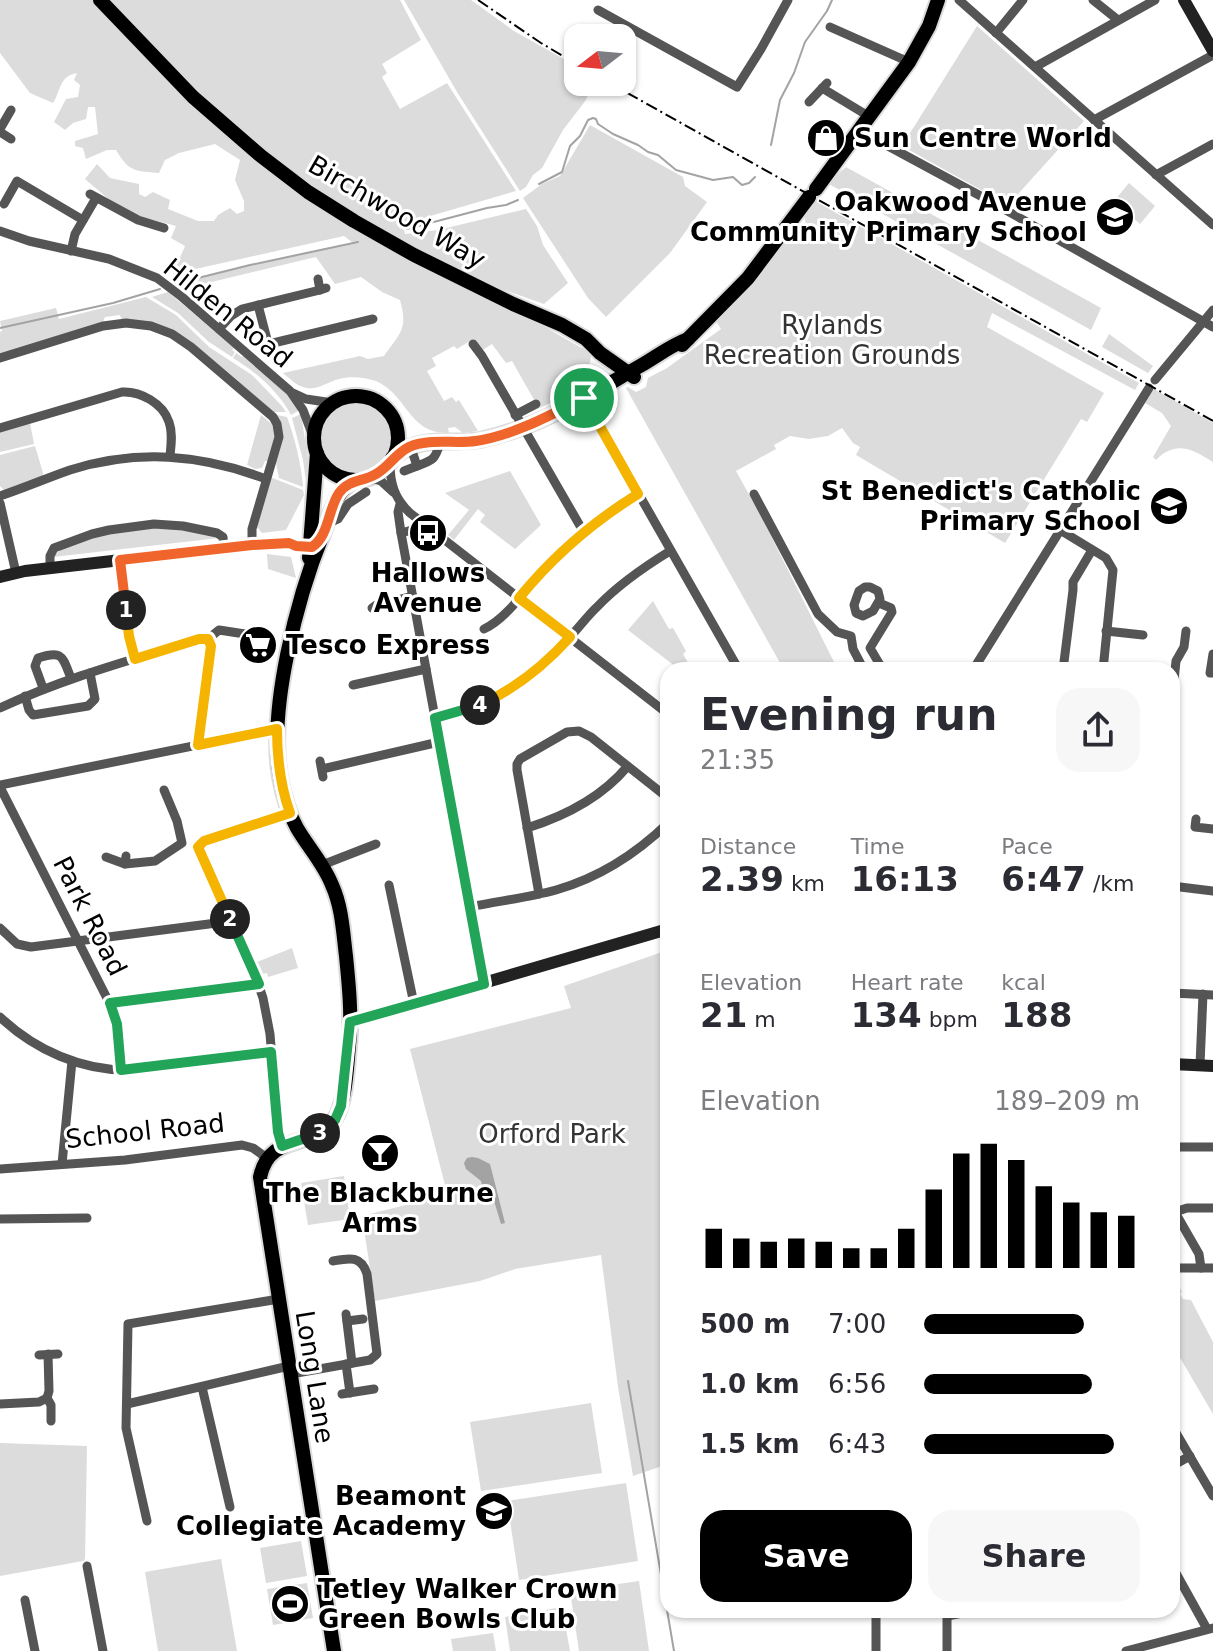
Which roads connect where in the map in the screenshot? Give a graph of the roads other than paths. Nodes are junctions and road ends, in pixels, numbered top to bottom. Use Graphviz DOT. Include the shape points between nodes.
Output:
graph roads {
  1 [pos="100,0"];
  2 [pos="788,0"];
  3 [pos="938,0"];
  4 [pos="959,0"];
  5 [pos="1023,0"];
  6 [pos="1093,0"];
  7 [pos="1155,0"];
  8 [pos="1184,0"];
  9 [pos="598,10"];
  10 [pos="1118,20"];
  11 [pos="830,27"];
  12 [pos="996,33"];
  13 [pos="1213,53"];
  14 [pos="909,62"];
  15 [pos="1035,67"];
  16 [pos="809,102"];
  17 [pos="11,110"];
  18 [pos="870,117"];
  19 [pos="1094,120"];
  20 [pos="0,131"];
  21 [pos="11,139"];
  22 [pos="875,139"];
  23 [pos="1213,144"];
  24 [pos="1156,175"];
  25 [pos="4,204"];
  26 [pos="83,220"];
  27 [pos="1213,225"];
  28 [pos="164,228"];
  29 [pos="0,231"];
  30 [pos="71,251"];
  31 [pos="321,286"];
  32 [pos="258,305"];
  33 [pos="1213,310"];
  34 [pos="373,319"];
  35 [pos="1208,324"];
  36 [pos="219,329"];
  37 [pos="586,339"];
  38 [pos="473,344"];
  39 [pos="600,353"];
  40 [pos="0,358"];
  41 [pos="631,373"];
  42 [pos="290,391"];
  43 [pos="590,394"];
  44 [pos="333,403"];
  45 [pos="536,404"];
  46 [pos="393,419"];
  47 [pos="519,421"];
  48 [pos="0,428"];
  49 [pos="435,442"];
  50 [pos="315,446"];
  51 [pos="413,454"];
  52 [pos="170,456"];
  53 [pos="391,460"];
  54 [pos="417,466"];
  55 [pos="404,471"];
  56 [pos="266,479"];
  57 [pos="364,483"];
  58 [pos="394,492"];
  59 [pos="638,494"];
  60 [pos="754,494"];
  61 [pos="0,496"];
  62 [pos="0,503"];
  63 [pos="400,504"];
  64 [pos="421,521"];
  65 [pos="319,524"];
  66 [pos="1060,530"];
  67 [pos="583,531"];
  68 [pos="401,533"];
  69 [pos="290,544"];
  70 [pos="315,544"];
  71 [pos="252,545"];
  72 [pos="224,548"];
  73 [pos="1092,550"];
  74 [pos="670,551"];
  75 [pos="120,560"];
  76 [pos="50,568"];
  77 [pos="308,570"];
  78 [pos="16,573"];
  79 [pos="0,577"];
  80 [pos="413,596"];
  81 [pos="519,598"];
  82 [pos="879,603"];
  83 [pos="372,608"];
  84 [pos="859,616"];
  85 [pos="484,629"];
  86 [pos="1106,631"];
  87 [pos="1186,631"];
  88 [pos="245,634"];
  89 [pos="1143,635"];
  90 [pos="851,636"];
  91 [pos="570,637"];
  92 [pos="208,639"];
  93 [pos="1213,654"];
  94 [pos="135,659"];
  95 [pos="734,662"];
  96 [pos="860,662"];
  97 [pos="878,662"];
  98 [pos="978,662"];
  99 [pos="1064,662"];
  100 [pos="1104,662"];
  101 [pos="1176,662"];
  102 [pos="426,669"];
  103 [pos="90,673"];
  104 [pos="1213,673"];
  105 [pos="71,678"];
  106 [pos="353,685"];
  107 [pos="43,688"];
  108 [pos="25,696"];
  109 [pos="0,708"];
  110 [pos="660,708"];
  111 [pos="435,718"];
  112 [pos="277,729"];
  113 [pos="439,742"];
  114 [pos="198,745"];
  115 [pos="627,767"];
  116 [pos="322,769"];
  117 [pos="0,786"];
  118 [pos="660,792"];
  119 [pos="163,797"];
  120 [pos="290,813"];
  121 [pos="1196,819"];
  122 [pos="527,828"];
  123 [pos="1213,829"];
  124 [pos="660,830"];
  125 [pos="182,843"];
  126 [pos="376,844"];
  127 [pos="199,845"];
  128 [pos="106,857"];
  129 [pos="322,865"];
  130 [pos="389,885"];
  131 [pos="1180,887"];
  132 [pos="1213,891"];
  133 [pos="539,894"];
  134 [pos="470,907"];
  135 [pos="232,921"];
  136 [pos="0,928"];
  137 [pos="660,931"];
  138 [pos="78,941"];
  139 [pos="259,984"];
  140 [pos="484,984"];
  141 [pos="1180,993"];
  142 [pos="1208,994"];
  143 [pos="110,1003"];
  144 [pos="414,1004"];
  145 [pos="0,1017"];
  146 [pos="350,1022"];
  147 [pos="271,1052"];
  148 [pos="72,1061"];
  149 [pos="1180,1064"];
  150 [pos="1207,1065"];
  151 [pos="121,1070"];
  152 [pos="282,1146"];
  153 [pos="1180,1147"];
  154 [pos="1213,1147"];
  155 [pos="268,1159"];
  156 [pos="62,1164"];
  157 [pos="0,1169"];
  158 [pos="1213,1208"];
  159 [pos="1180,1209"];
  160 [pos="87,1218"];
  161 [pos="0,1219"];
  162 [pos="1180,1220"];
  163 [pos="338,1256"];
  164 [pos="1180,1268"];
  165 [pos="1201,1268"];
  166 [pos="1213,1268"];
  167 [pos="279,1299"];
  168 [pos="363,1319"];
  169 [pos="48,1354"];
  170 [pos="349,1364"];
  171 [pos="290,1370"];
  172 [pos="202,1387"];
  173 [pos="374,1389"];
  174 [pos="47,1398"];
  175 [pos="0,1404"];
  176 [pos="127,1404"];
  177 [pos="51,1421"];
  178 [pos="1180,1439"];
  179 [pos="1190,1456"];
  180 [pos="1180,1462"];
  181 [pos="1213,1496"];
  182 [pos="230,1507"];
  183 [pos="147,1521"];
  184 [pos="85,1571"];
  185 [pos="1180,1579"];
  186 [pos="23,1607"];
  187 [pos="876,1618"];
  188 [pos="947,1618"];
  189 [pos="1210,1628"];
  190 [pos="1148,1648"];
  191 [pos="35,1651"];
  192 [pos="103,1651"];
  193 [pos="334,1651"];
  194 [pos="876,1651"];
  195 [pos="947,1651"];
  196 [pos="1126,1651"];
  1 -- 37 [label="main road, Birchwood Way" via="193,97 308,192 414,255"];
  2 -- 9 [label="street" via="737,87"];
  3 -- 14 [label="main road"];
  4 -- 12 [label="street"];
  5 -- 12 [label="street"];
  6 -- 10 [label="street"];
  7 -- 10 [label="street"];
  8 -- 13 [label="street"];
  10 -- 15 [label="street"];
  11 -- 14 [label="street"];
  12 -- 15 [label="street"];
  13 -- 19 [label="street"];
  14 -- 18 [label="main road"];
  15 -- 19 [label="street"];
  16 -- 18 [label="street" via="825,86"];
  17 -- 20 [label="street"];
  18 -- 41 [label="main road" via="748,278 688,339"];
  19 -- 24 [label="street"];
  20 -- 21 [label="street"];
  22 -- 35 [label="street"];
  23 -- 24 [label="street"];
  24 -- 27 [label="street"];
  25 -- 26 [label="street" via="17,181"];
  26 -- 28 [label="street" via="93,196"];
  26 -- 30 [label="street"];
  29 -- 30 [label="street, Hilden Road"];
  30 -- 36 [label="street, Hilden Road" via="157,278"];
  31 -- 32 [label="street"];
  32 -- 34 [label="street" via="270,347"];
  32 -- 36 [label="street" via="236,312"];
  33 -- 35 [label="street"];
  35 -- 66 [label="street" via="1152,384"];
  36 -- 42 [label="street, Hilden Road"];
  37 -- 39 [label="main road, Birchwood Way"];
  37 -- 41 [label="main road, Birchwood Way" via="624,359"];
  38 -- 47 [label="street"];
  39 -- 41 [label="main road, Birchwood Way"];
  39 -- 43 [label="main road" via="606,369 602,383"];
  40 -- 56 [label="street" via="103,326 126,323 162,329 191,347 275,420 279,437"];
  41 -- 43 [label="main road" via="603,392"];
  42 -- 44 [label="street, Hilden Road"];
  42 -- 50 [label="street, Hilden Road"];
  43 -- 47 [label="main road"];
  43 -- 59 [label="street"];
  44 -- 46 [label="main road" via="349,396 366,397"];
  44 -- 50 [label="main road" via="317,422"];
  45 -- 47 [label="street"];
  46 -- 49 [label="main road"];
  46 -- 53 [label="main road" via="398,439"];
  47 -- 49 [label="main road" via="478,440"];
  47 -- 67 [label="street"];
  48 -- 52 [label="street" via="131,391 167,416"];
  49 -- 53 [label="main road" via="408,448"];
  49 -- 54 [label="street" via="432,461"];
  50 -- 57 [label="main road" via="328,470"];
  50 -- 65 [label="main road"];
  51 -- 54 [label="street"];
  52 -- 56 [label="street"];
  52 -- 61 [label="street" via="89,465"];
  53 -- 57 [label="main road"];
  53 -- 58 [label="street"];
  54 -- 55 [label="street"];
  56 -- 71 [label="street"];
  57 -- 58 [label="street" via="384,483"];
  57 -- 65 [label="main road" via="341,491"];
  58 -- 63 [label="street"];
  59 -- 67 [label="street"];
  59 -- 74 [label="street"];
  60 -- 90 [label="street" via="818,614 837,632"];
  62 -- 78 [label="street"];
  63 -- 64 [label="street"];
  63 -- 68 [label="street"];
  64 -- 68 [label="street"];
  64 -- 81 [label="street"];
  65 -- 69 [label="street"];
  65 -- 70 [label="main road"];
  66 -- 73 [label="street"];
  66 -- 98 [label="street"];
  67 -- 81 [label="street"];
  68 -- 80 [label="street"];
  69 -- 70 [label="street"];
  69 -- 71 [label="street"];
  69 -- 77 [label="street"];
  70 -- 77 [label="main road"];
  71 -- 72 [label="street"];
  72 -- 75 [label="street"];
  72 -- 76 [label="street" via="217,533 135,525 54,548"];
  73 -- 86 [label="street" via="1113,570"];
  73 -- 99 [label="street" via="1073,582"];
  74 -- 91 [label="street" via="623,583"];
  74 -- 95 [label="street"];
  75 -- 76 [label="street"];
  75 -- 94 [label="street"];
  76 -- 78 [label="street"];
  77 -- 112 [label="main road"];
  78 -- 79 [label="street"];
  80 -- 83 [label="street"];
  80 -- 102 [label="street"];
  81 -- 85 [label="street"];
  81 -- 91 [label="street"];
  82 -- 84 [label="street" via="870,614"];
  82 -- 84 [label="street" via="878,591 862,589 854,601"];
  82 -- 97 [label="street" via="892,612 870,648"];
  84 -- 90 [label="street"];
  86 -- 89 [label="street"];
  86 -- 100 [label="street"];
  87 -- 101 [label="street"];
  88 -- 92 [label="street" via="219,630"];
  90 -- 96 [label="street"];
  91 -- 110 [label="street"];
  91 -- 111 [label="street" via="510,690"];
  92 -- 94 [label="street"];
  92 -- 114 [label="street"];
  93 -- 104 [label="street"];
  94 -- 103 [label="street"];
  102 -- 106 [label="street"];
  102 -- 111 [label="street"];
  103 -- 105 [label="street"];
  103 -- 108 [label="street" via="95,699 88,706 33,715"];
  105 -- 107 [label="street"];
  105 -- 107 [label="street" via="58,654 38,658 35,666"];
  107 -- 108 [label="street"];
  108 -- 109 [label="street"];
  111 -- 113 [label="street"];
  112 -- 114 [label="street"];
  112 -- 120 [label="main road" via="280,778"];
  113 -- 116 [label="street"];
  113 -- 134 [label="street"];
  114 -- 117 [label="street"];
  115 -- 118 [label="street"];
  115 -- 122 [label="street" via="595,797"];
  115 -- 122 [label="street" via="591,737 575,731 520,759 517,770"];
  117 -- 138 [label="street, Park Road"];
  119 -- 125 [label="street"];
  120 -- 127 [label="street"];
  120 -- 129 [label="main road"];
  121 -- 123 [label="street" via="1195,827"];
  122 -- 133 [label="street"];
  124 -- 133 [label="street" via="616,863"];
  125 -- 127 [label="street"];
  125 -- 128 [label="street" via="155,861"];
  126 -- 129 [label="street"];
  127 -- 135 [label="street"];
  129 -- 146 [label="main road" via="340,909"];
  130 -- 144 [label="street"];
  131 -- 132 [label="street"];
  133 -- 134 [label="street"];
  134 -- 140 [label="street"];
  135 -- 138 [label="street"];
  135 -- 139 [label="street"];
  136 -- 138 [label="street" via="23,947"];
  137 -- 140 [label="street"];
  138 -- 143 [label="street, Park Road"];
  139 -- 143 [label="street"];
  139 -- 147 [label="street"];
  140 -- 144 [label="street"];
  141 -- 142 [label="street"];
  142 -- 150 [label="street"];
  143 -- 151 [label="street, Park Road"];
  144 -- 146 [label="street"];
  145 -- 148 [label="street" via="34,1043"];
  146 -- 152 [label="main road" via="335,1120 317,1135"];
  147 -- 151 [label="street"];
  147 -- 152 [label="street"];
  148 -- 151 [label="street"];
  148 -- 156 [label="street"];
  149 -- 150 [label="street"];
  152 -- 155 [label="main road"];
  153 -- 154 [label="street"];
  155 -- 156 [label="street, School Road" via="242,1145"];
  155 -- 167 [label="main road, Long Lane" via="260,1181"];
  156 -- 157 [label="street, School Road"];
  158 -- 159 [label="street"];
  160 -- 161 [label="street"];
  162 -- 165 [label="street"];
  163 -- 170 [label="street" via="363,1264 367,1274 377,1354"];
  164 -- 165 [label="street"];
  165 -- 166 [label="street"];
  167 -- 171 [label="main road, Long Lane"];
  167 -- 176 [label="street" via="128,1324"];
  168 -- 170 [label="street" via="346,1318"];
  169 -- 174 [label="street"];
  170 -- 171 [label="street"];
  170 -- 173 [label="street" via="346,1393"];
  171 -- 172 [label="street"];
  171 -- 193 [label="main road, Long Lane"];
  172 -- 176 [label="street"];
  172 -- 182 [label="street"];
  174 -- 175 [label="street"];
  174 -- 177 [label="street"];
  176 -- 183 [label="street" via="126,1428"];
  178 -- 179 [label="street"];
  179 -- 180 [label="street"];
  179 -- 181 [label="street"];
  184 -- 192 [label="street"];
  185 -- 189 [label="street"];
  186 -- 191 [label="street"];
  187 -- 194 [label="street"];
  188 -- 195 [label="street"];
  189 -- 190 [label="street"];
  190 -- 196 [label="street"];
}
